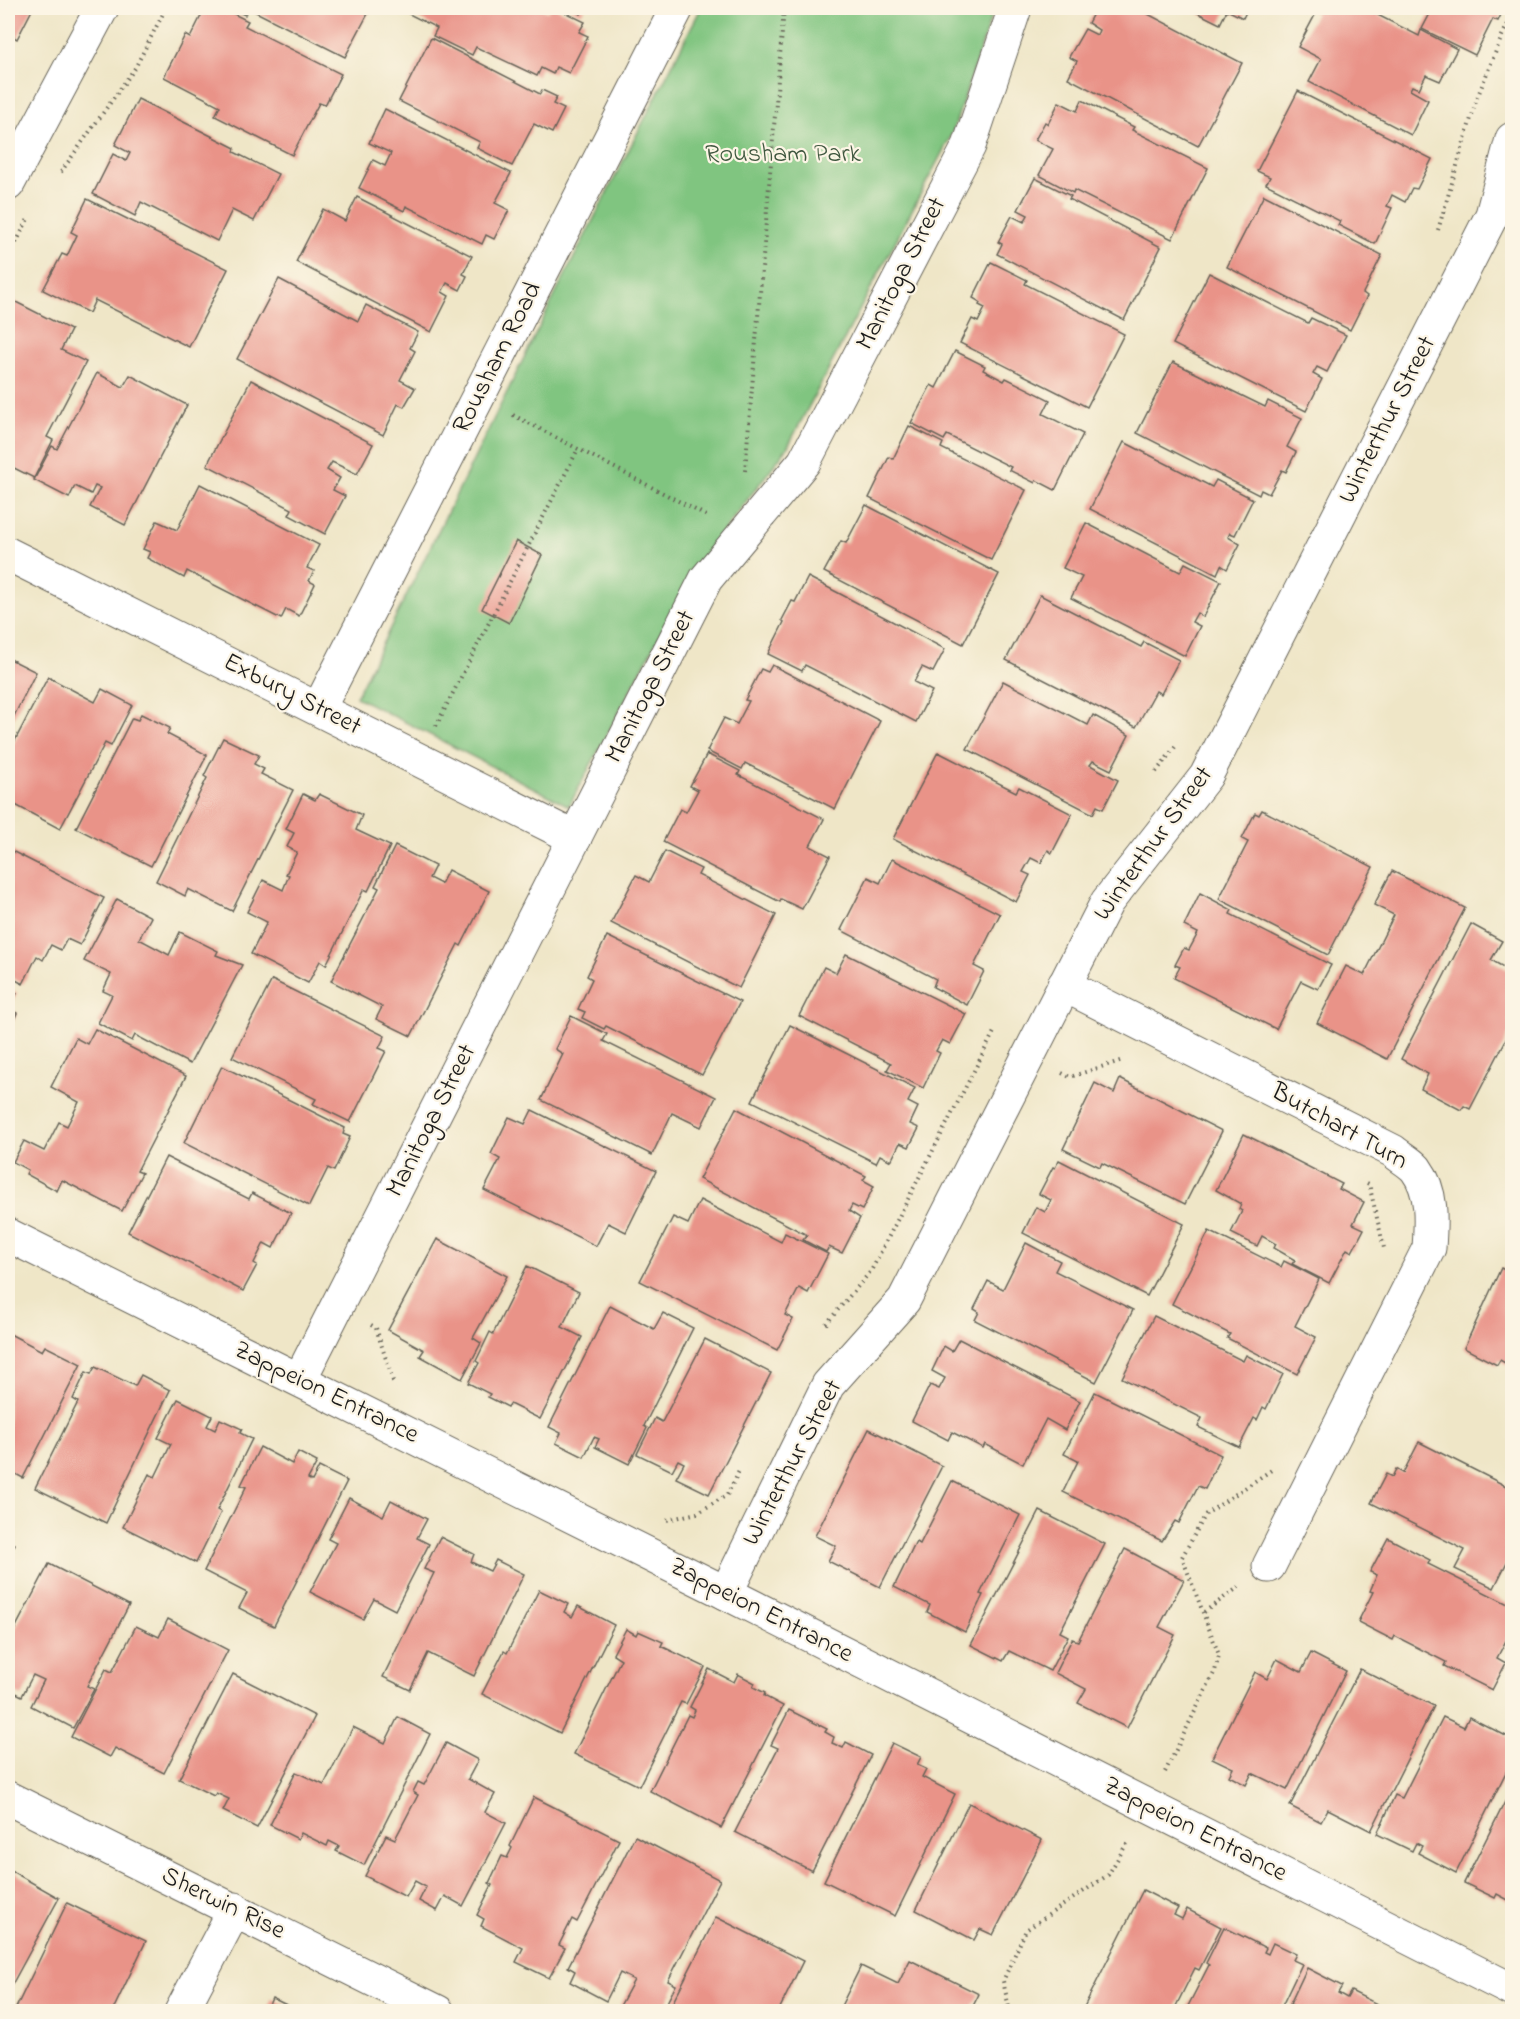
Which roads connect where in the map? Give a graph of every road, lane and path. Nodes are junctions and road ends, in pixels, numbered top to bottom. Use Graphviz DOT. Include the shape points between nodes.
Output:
graph roads {
  1 [pos="102,8"];
  2 [pos="166,8"];
  3 [pos="677,8"];
  4 [pos="784,8"];
  5 [pos="1015,8"];
  6 [pos="1512,16"];
  7 [pos="1512,139"];
  8 [pos="54,182"];
  9 [pos="8,183"];
  10 [pos="34,210"];
  11 [pos="1502,220"];
  12 [pos="1436,233"];
  13 [pos="8,260"];
  14 [pos="478,396"];
  15 [pos="578,449"];
  16 [pos="744,481"];
  17 [pos="743,535"];
  18 [pos="8,554"];
  19 [pos="319,708"];
  20 [pos="1177,745"];
  21 [pos="420,759"];
  22 [pos="1150,780"];
  23 [pos="575,838"];
  24 [pos="1064,985"];
  25 [pos="999,1022"];
  26 [pos="1028,1057"];
  27 [pos="1125,1059"];
  28 [pos="1359,1179"];
  29 [pos="8,1235"];
  30 [pos="1380,1257"];
  31 [pos="368,1324"];
  32 [pos="822,1330"];
  33 [pos="300,1379"];
  34 [pos="397,1385"];
  35 [pos="1278,1460"];
  36 [pos="743,1464"];
  37 [pos="667,1520"];
  38 [pos="1269,1566"];
  39 [pos="726,1593"];
  40 [pos="8,1798"];
  41 [pos="1148,1806"];
  42 [pos="235,1910"];
  43 [pos="1512,1990"];
  44 [pos="181,2012"];
  45 [pos="438,2012"];
  46 [pos="1010,2012"];
  1 -- 9 [label="street"];
  2 -- 8 [label="path" via="135,68"];
  3 -- 14 [label="street, Rousham Road"];
  4 -- 16 [label="path"];
  5 -- 17 [label="street, Manitoga Street" via="969,146 804,462"];
  6 -- 12 [label="path" via="1477,98"];
  7 -- 11 [label="street, Winterthur Street"];
  10 -- 13 [label="path"];
  11 -- 24 [label="street, Winterthur Street" via="1206,776 1107,902"];
  14 -- 15 [label="path"];
  14 -- 19 [label="street, Rousham Road"];
  15 -- 17 [label="path"];
  15 -- 21 [label="path"];
  17 -- 23 [label="street, Manitoga Street" via="706,579"];
  18 -- 19 [label="street, Exbury Street"];
  19 -- 21 [label="street, Exbury Street"];
  20 -- 22 [label="path"];
  21 -- 23 [label="street, Exbury Street"];
  23 -- 33 [label="street, Manitoga Street"];
  24 -- 26 [label="street, Winterthur Street"];
  24 -- 38 [label="street, Butchart Turn" via="1393,1151 1415,1168 1428,1194 1429,1248"];
  25 -- 32 [label="path" via="871,1271"];
  26 -- 27 [label="path" via="1070,1077"];
  26 -- 39 [label="street, Winterthur Street" via="904,1300 828,1385"];
  28 -- 30 [label="path" via="1369,1184 1385,1246"];
  29 -- 33 [label="street, Zappeion Entrance"];
  31 -- 34 [label="path" via="376,1328"];
  33 -- 39 [label="street, Zappeion Entrance"];
  35 -- 41 [label="path" via="1272,1471 1206,1514 1182,1557 1219,1655 1215,1671"];
  36 -- 37 [label="path" via="727,1496 697,1513"];
  39 -- 41 [label="street, Zappeion Entrance"];
  40 -- 42 [label="street, Sherwin Rise"];
  41 -- 43 [label="street, Zappeion Entrance"];
  41 -- 46 [label="path" via="1108,1875 1026,1930 1003,1981"];
  42 -- 44 [label="street"];
  42 -- 45 [label="street, Sherwin Rise"];
}
